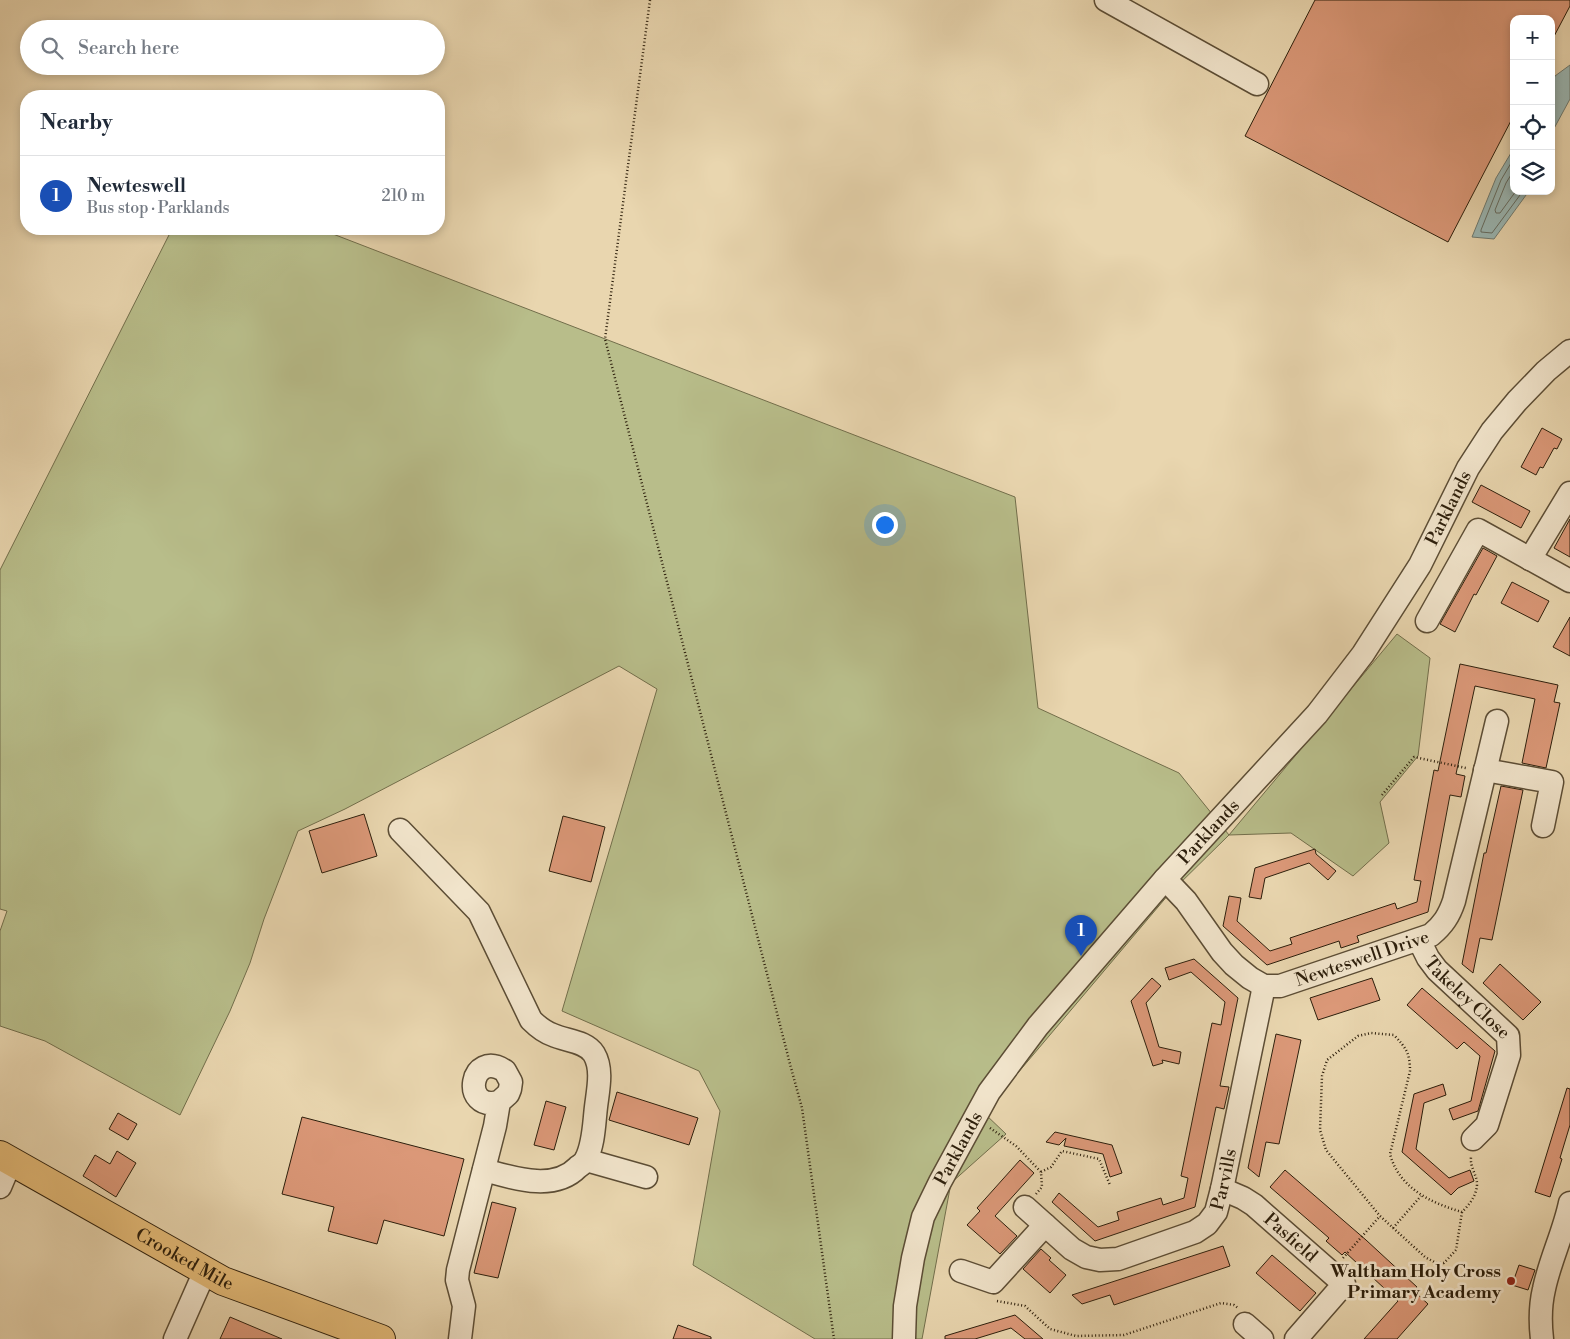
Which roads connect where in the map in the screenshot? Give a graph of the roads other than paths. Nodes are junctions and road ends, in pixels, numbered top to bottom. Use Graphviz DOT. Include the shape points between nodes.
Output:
graph roads {
  1 [pos="1106,0"];
  2 [pos="1138,8"];
  3 [pos="1256,84"];
  4 [pos="1570,350"];
  5 [pos="1570,493"];
  6 [pos="1530,559"];
  7 [pos="1570,581"];
  8 [pos="1427,621"];
  9 [pos="1497,721"];
  10 [pos="1485,770"];
  11 [pos="1543,826"];
  12 [pos="400,830"];
  13 [pos="1165,879"];
  14 [pos="1419,940"];
  15 [pos="1264,986"];
  16 [pos="499,1102"];
  17 [pos="1473,1139"];
  18 [pos="5,1158"];
  19 [pos="586,1160"];
  20 [pos="484,1170"];
  21 [pos="646,1177"];
  22 [pos="0,1187"];
  23 [pos="1222,1189"];
  24 [pos="1025,1207"];
  25 [pos="1568,1211"];
  26 [pos="1045,1225"];
  27 [pos="205,1271"];
  28 [pos="961,1271"];
  29 [pos="175,1339"];
  30 [pos="381,1339"];
  31 [pos="460,1339"];
  32 [pos="904,1339"];
  33 [pos="1296,1339"];
  34 [pos="1542,1339"];
  1 -- 2 [label="street"];
  2 -- 3 [label="street"];
  4 -- 13 [label="street, Parklands" via="1546,371 1492,431 1468,468 1420,565 1363,654 1318,714"];
  5 -- 6 [label="street"];
  6 -- 7 [label="street"];
  6 -- 8 [label="street" via="1478,530"];
  9 -- 10 [label="street, Newteswell Drive"];
  10 -- 11 [label="street" via="1552,782"];
  10 -- 14 [label="street, Newteswell Drive" via="1450,913 1431,935"];
  12 -- 19 [label="street" via="479,912 531,1020 554,1036 587,1047 594,1055 600,1074 593,1136"];
  13 -- 15 [label="street" via="1186,901 1222,952 1250,978"];
  13 -- 32 [label="street, Parklands" via="1038,1026 989,1092 974,1118 923,1217 905,1306"];
  14 -- 15 [label="street, Newteswell Drive" via="1280,986"];
  14 -- 17 [label="street, Takeley Close" via="1437,970 1508,1036 1509,1055 1487,1125"];
  15 -- 23 [label="street, Parvills"];
  16 -- 20 [label="street"];
  18 -- 22 [label="street"];
  18 -- 27 [label="main road, Crooked Mile"];
  19 -- 20 [label="street" via="574,1172 550,1181 514,1178"];
  19 -- 21 [label="street"];
  20 -- 31 [label="street" via="458,1270 457,1280 464,1306"];
  23 -- 26 [label="street, Parvills" via="1216,1212 1195,1232 1118,1259 1086,1257"];
  23 -- 33 [label="street, Pasfield" via="1254,1205 1344,1284"];
  24 -- 26 [label="street, Parvills"];
  25 -- 34 [label="street" via="1544,1288 1540,1318"];
  26 -- 28 [label="street" via="993,1282"];
  27 -- 29 [label="street"];
  27 -- 30 [label="main road, Crooked Mile" via="223,1281"];
}
